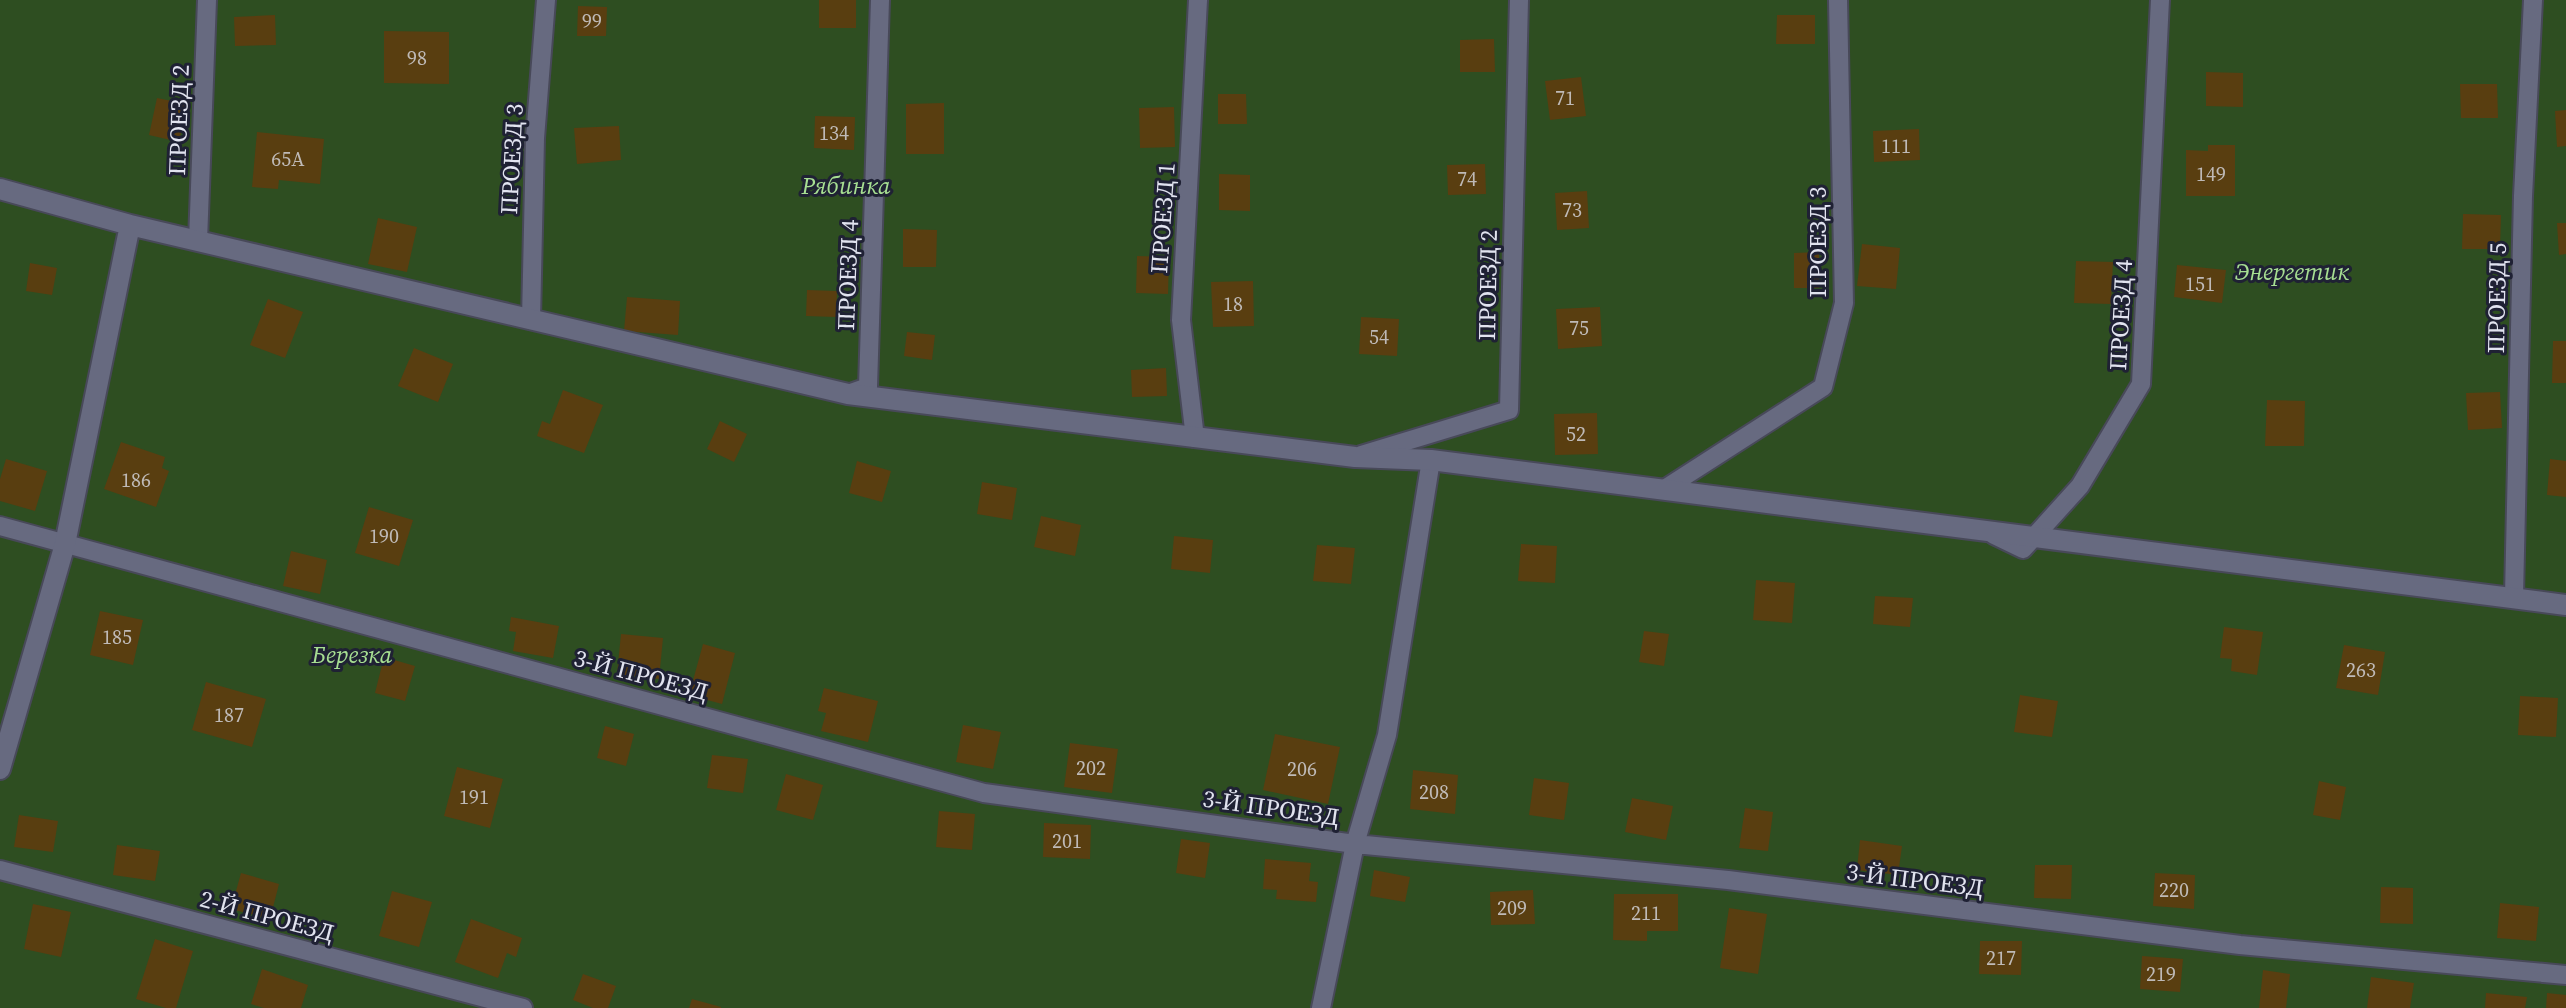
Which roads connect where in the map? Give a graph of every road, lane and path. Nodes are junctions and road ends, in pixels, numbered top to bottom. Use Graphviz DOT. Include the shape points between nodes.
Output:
graph roads {
  1 [pos="207,0"];
  2 [pos="546,0"];
  3 [pos="880,0"];
  4 [pos="1198,0"];
  5 [pos="1519,0"];
  6 [pos="1838,0"];
  7 [pos="2160,0"];
  8 [pos="2533,0"];
  9 [pos="0,189"];
  10 [pos="130,225"];
  11 [pos="198,241"];
  12 [pos="531,320"];
  13 [pos="848,394"];
  14 [pos="1195,438"];
  15 [pos="1355,457"];
  16 [pos="1431,460"];
  17 [pos="1663,490"];
  18 [pos="0,526"];
  19 [pos="2035,536"];
  20 [pos="65,544"];
  21 [pos="2514,596"];
  22 [pos="2566,605"];
  23 [pos="0,769"];
  24 [pos="1355,844"];
  25 [pos="0,870"];
  26 [pos="2566,975"];
  27 [pos="523,1008"];
  28 [pos="1321,1008"];
  1 -- 11 [label="lane, ПРОЕЗД 2"];
  2 -- 12 [label="lane, ПРОЕЗД 3" via="535,138"];
  3 -- 13 [label="lane, ПРОЕЗД 4" via="868,387"];
  4 -- 14 [label="lane, ПРОЕЗД 1" via="1181,320"];
  5 -- 15 [label="lane, ПРОЕЗД 2" via="1509,410"];
  6 -- 17 [label="lane, ПРОЕЗД 3" via="1844,303 1823,387"];
  7 -- 19 [label="lane, ПРОЕЗД 4" via="2141,384 2080,486"];
  8 -- 21 [label="lane, ПРОЕЗД 5"];
  9 -- 10 [label="street"];
  10 -- 11 [label="street"];
  10 -- 20 [label="street"];
  11 -- 12 [label="street"];
  12 -- 13 [label="street"];
  13 -- 14 [label="street"];
  14 -- 15 [label="street"];
  15 -- 16 [label="street"];
  16 -- 17 [label="street"];
  16 -- 24 [label="lane" via="1387,735"];
  17 -- 19 [label="street"];
  18 -- 20 [label="lane, 3-Й ПРОЕЗД"];
  19 -- 21 [label="street"];
  20 -- 23 [label="street"];
  20 -- 24 [label="lane, 3-Й ПРОЕЗД" via="984,793"];
  21 -- 22 [label="street"];
  24 -- 26 [label="lane, 3-Й ПРОЕЗД" via="1728,880 2240,945"];
  24 -- 28 [label="lane"];
  25 -- 27 [label="lane, 2-Й ПРОЕЗД"];
}
